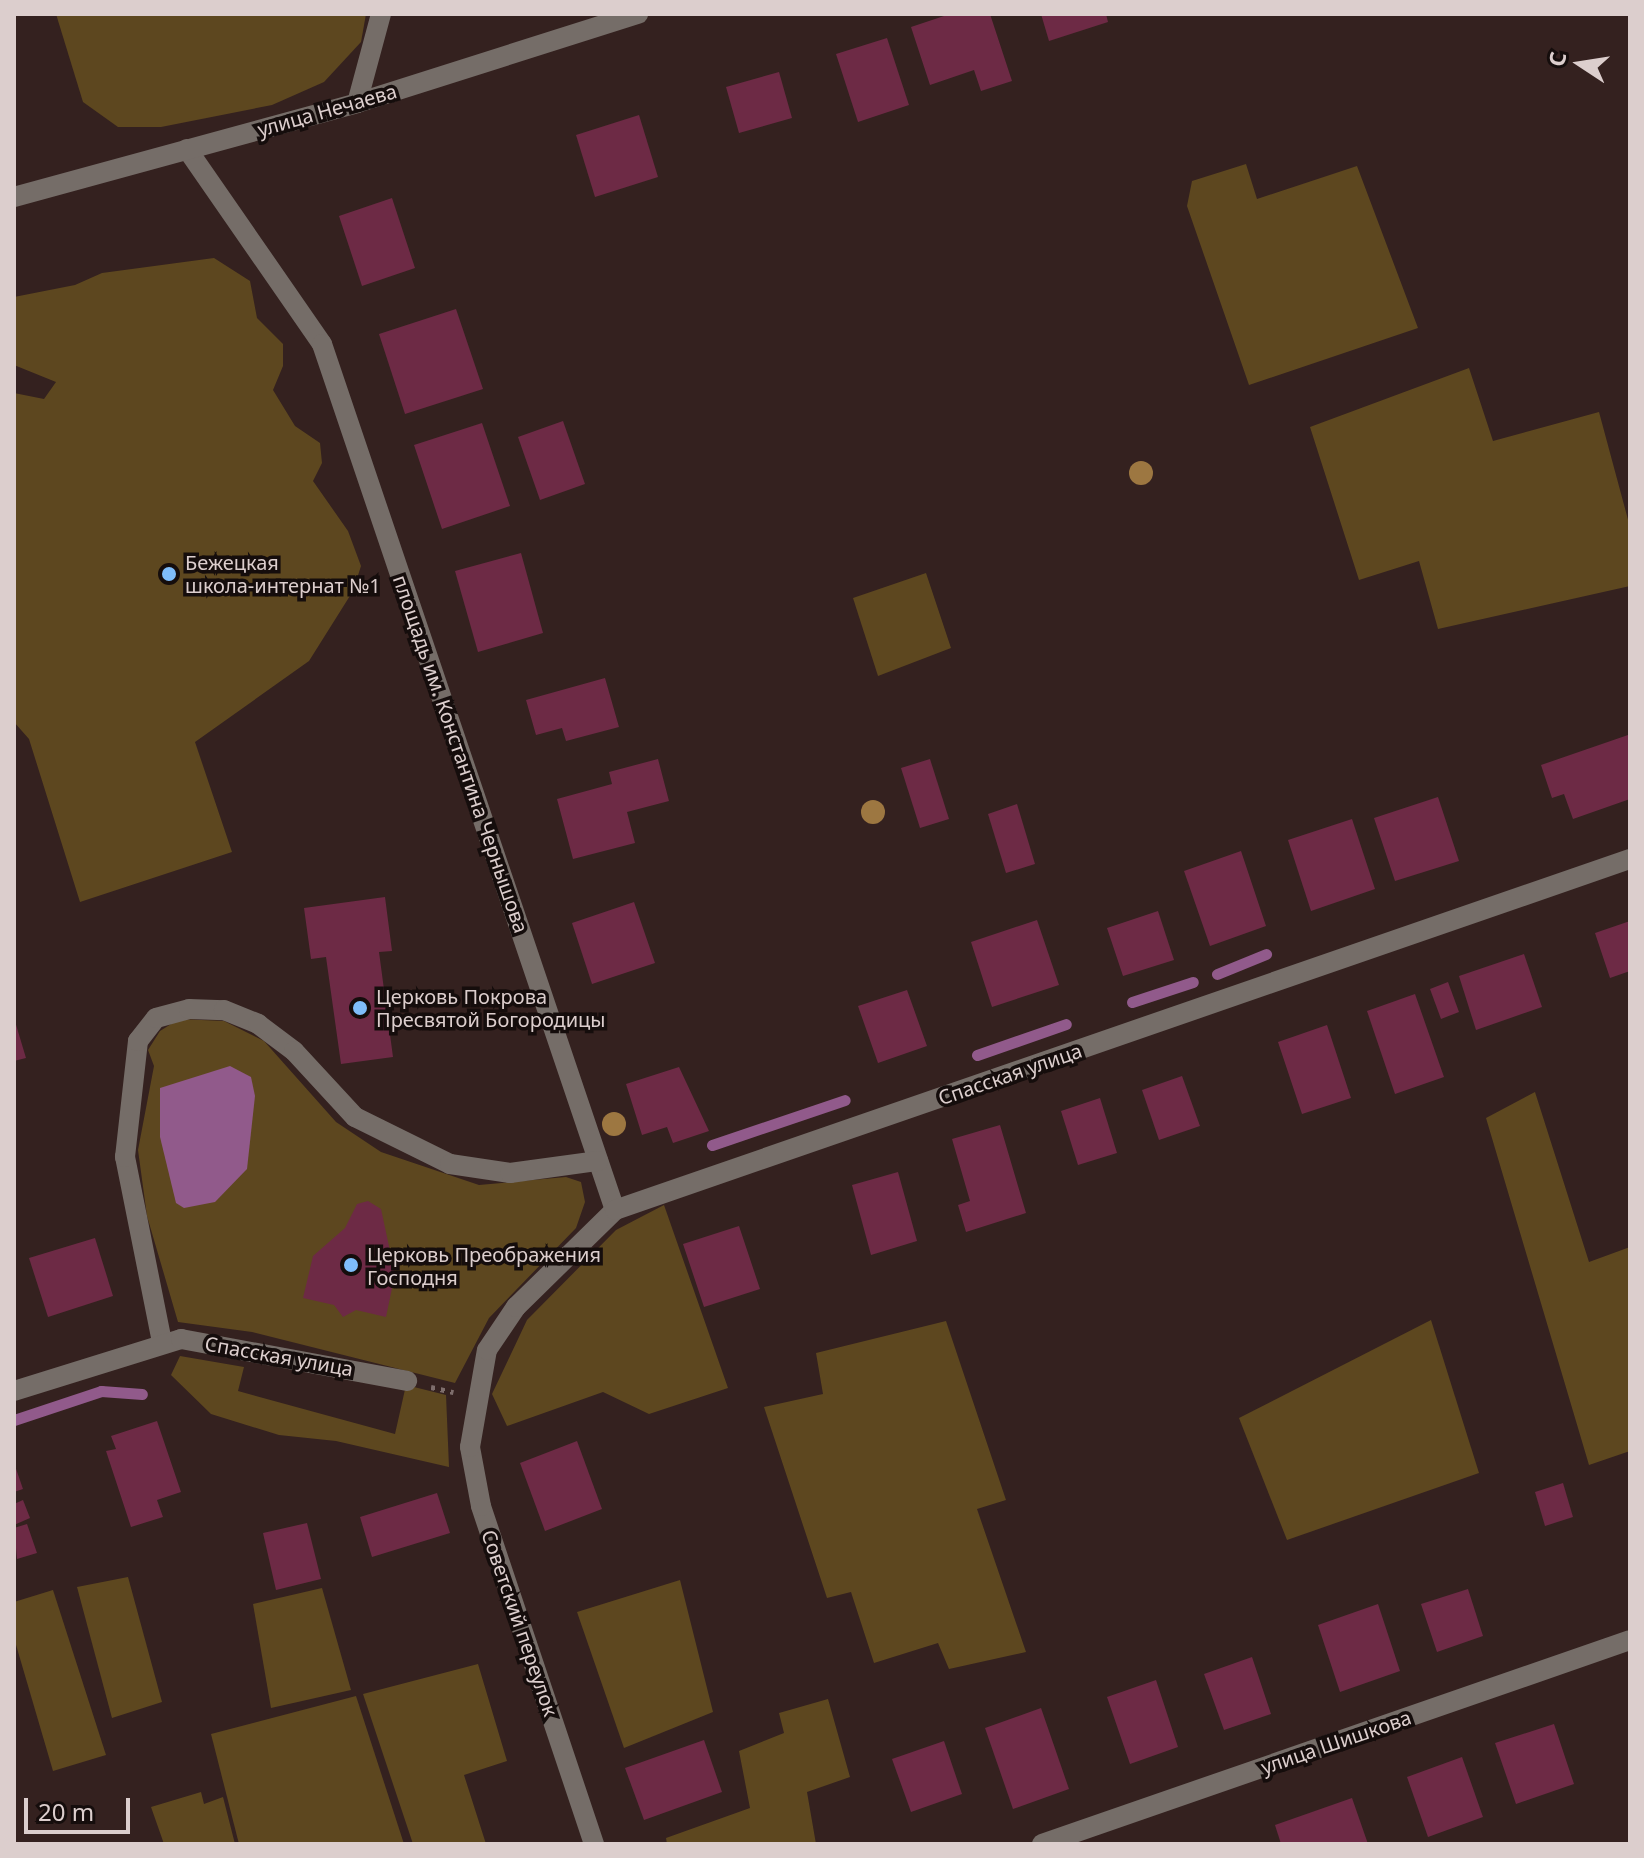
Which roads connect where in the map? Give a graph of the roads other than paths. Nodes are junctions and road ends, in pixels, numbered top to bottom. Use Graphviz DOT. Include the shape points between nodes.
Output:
graph roads {
  1 [pos="381,14"];
  2 [pos="638,14"];
  3 [pos="357,103"];
  4 [pos="187,149"];
  5 [pos="14,197"];
  6 [pos="1630,859"];
  7 [pos="598,1161"];
  8 [pos="615,1210"];
  9 [pos="162,1342"];
  10 [pos="407,1381"];
  11 [pos="14,1391"];
  12 [pos="474,1397"];
  13 [pos="1630,1640"];
  14 [pos="594,1844"];
  15 [pos="1042,1844"];
  1 -- 3 [label="street"];
  2 -- 3 [label="street, улица Нечаева"];
  3 -- 4 [label="street, улица Нечаева"];
  4 -- 5 [label="street, улица Нечаева"];
  4 -- 7 [label="street, площадь им. Константина Чернышова" via="322,344"];
  6 -- 8 [label="street, Спасская улица"];
  7 -- 8 [label="street, площадь им. Константина Чернышова"];
  7 -- 9 [label="street" via="510,1173 450,1164 355,1117 294,1051 258,1024 224,1010 189,1009 156,1018 138,1041 125,1157"];
  8 -- 12 [label="street, Спасская улица" via="516,1307 487,1350"];
  9 -- 10 [label="street, Спасская улица" via="248,1348"];
  9 -- 11 [label="street, Спасская улица"];
  12 -- 14 [label="street, Советский переулок" via="470,1447 481,1506"];
  13 -- 15 [label="street, улица Шишкова"];
}
